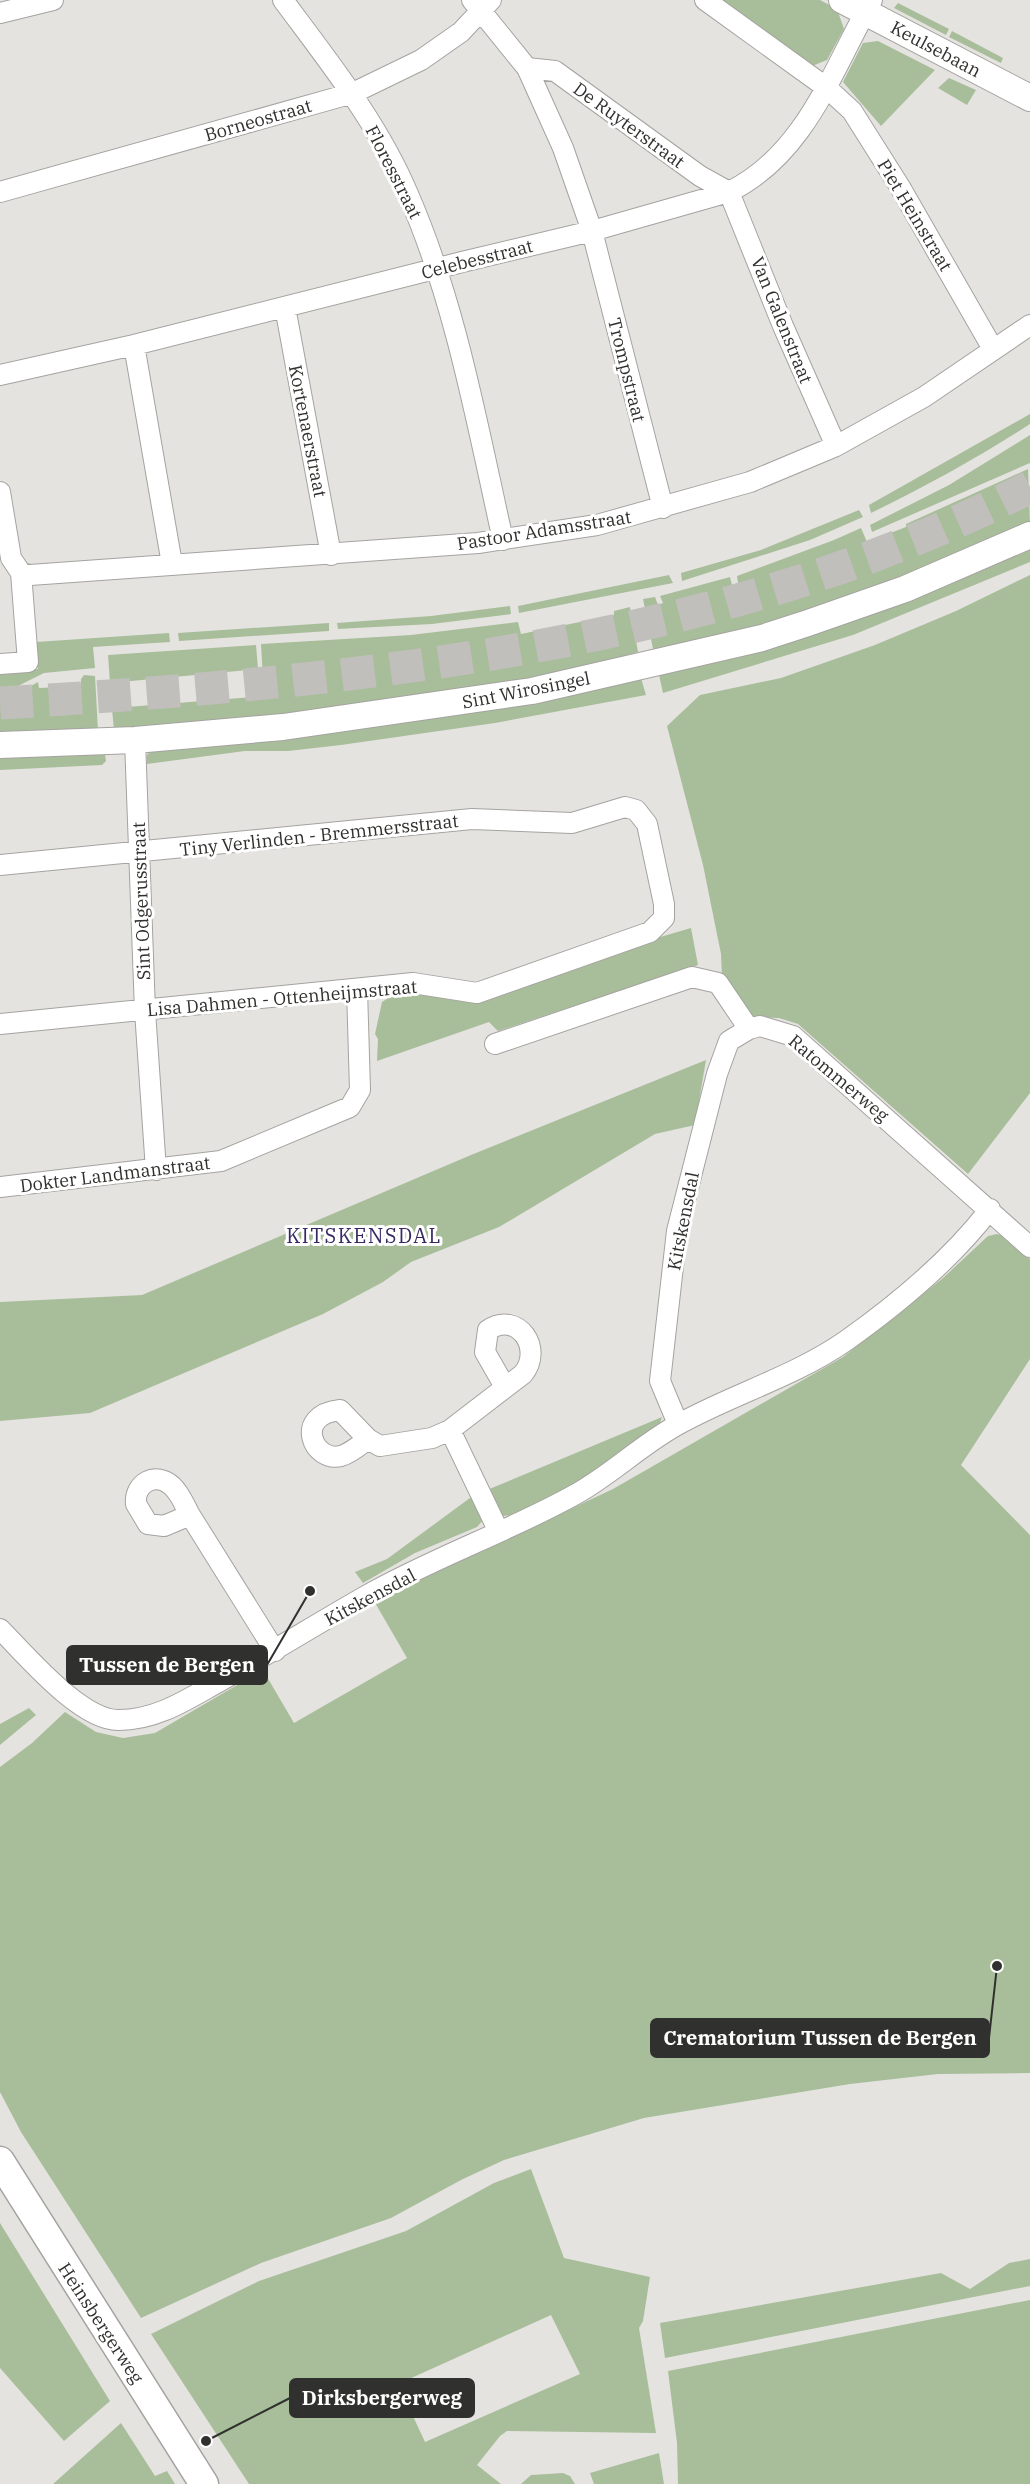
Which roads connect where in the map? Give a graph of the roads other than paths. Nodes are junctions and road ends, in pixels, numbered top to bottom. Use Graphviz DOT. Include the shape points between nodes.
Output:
graph roads {
  1 [pos="53,0"];
  2 [pos="283,0"];
  3 [pos="705,0"];
  4 [pos="842,0"];
  5 [pos="481,4"];
  6 [pos="869,6"];
  7 [pos="0,14"];
  8 [pos="526,68"];
  9 [pos="827,88"];
  10 [pos="353,93"];
  11 [pos="1030,98"];
  12 [pos="0,192"];
  13 [pos="729,192"];
  14 [pos="592,231"];
  15 [pos="436,269"];
  16 [pos="285,307"];
  17 [pos="1030,325"];
  18 [pos="134,345"];
  19 [pos="993,349"];
  20 [pos="0,375"];
  21 [pos="836,446"];
  22 [pos="0,492"];
  23 [pos="663,508"];
  24 [pos="1030,535"];
  25 [pos="504,540"];
  26 [pos="331,555"];
  27 [pos="172,564"];
  28 [pos="18,570"];
  29 [pos="0,664"];
  30 [pos="135,740"];
  31 [pos="0,745"];
  32 [pos="139,853"];
  33 [pos="0,865"];
  34 [pos="658,926"];
  35 [pos="357,989"];
  36 [pos="145,1011"];
  37 [pos="0,1024"];
  38 [pos="749,1029"];
  39 [pos="495,1044"];
  40 [pos="156,1170"];
  41 [pos="0,1187"];
  42 [pos="990,1209"];
  43 [pos="1030,1247"];
  44 [pos="505,1387"];
  45 [pos="678,1424"];
  46 [pos="450,1430"];
  47 [pos="368,1439"];
  48 [pos="190,1515"];
  49 [pos="499,1532"];
  50 [pos="0,1629"];
  51 [pos="275,1651"];
  52 [pos="0,2161"];
  53 [pos="204,2484"];
  1 -- 7 [label="street"];
  2 -- 10 [label="street, Floresstraat"];
  3 -- 9 [label="street"];
  4 -- 6 [label="street, Keulsebaan"];
  5 -- 8 [label="street"];
  5 -- 10 [label="street, Borneostraat" via="461,32 421,60"];
  6 -- 9 [label="street, Celebesstraat"];
  6 -- 11 [label="street, Keulsebaan"];
  8 -- 13 [label="street, De Ruyterstraat" via="555,71 700,176"];
  8 -- 14 [label="street" via="563,148"];
  9 -- 13 [label="street, Celebesstraat" via="787,148 746,184"];
  9 -- 19 [label="street, Piet Heinstraat" via="852,111"];
  10 -- 12 [label="street, Borneostraat"];
  10 -- 15 [label="street, Floresstraat" via="408,193"];
  13 -- 14 [label="street, Celebesstraat"];
  13 -- 21 [label="street, Van Galenstraat"];
  14 -- 15 [label="street, Celebesstraat"];
  14 -- 23 [label="street, Trompstraat"];
  15 -- 16 [label="street, Celebesstraat"];
  15 -- 25 [label="street, Floresstraat"];
  16 -- 18 [label="street, Celebesstraat"];
  16 -- 26 [label="street, Kortenaerstraat"];
  17 -- 19 [label="street, Pastoor Adamsstraat"];
  18 -- 20 [label="street, Celebesstraat"];
  18 -- 27 [label="street"];
  19 -- 21 [label="street, Pastoor Adamsstraat" via="924,396"];
  21 -- 23 [label="street, Pastoor Adamsstraat" via="750,482"];
  22 -- 28 [label="street" via="11,558"];
  23 -- 25 [label="street, Pastoor Adamsstraat" via="597,525"];
  24 -- 30 [label="street, Sint Wirosingel" via="925,580 762,638 532,692 283,727"];
  25 -- 26 [label="street, Pastoor Adamsstraat"];
  26 -- 27 [label="street, Pastoor Adamsstraat"];
  27 -- 28 [label="street, Pastoor Adamsstraat" via="91,572"];
  28 -- 29 [label="street" via="28,662"];
  30 -- 31 [label="street, Sint Wirosingel"];
  30 -- 32 [label="street, Sint Odgerusstraat"];
  32 -- 33 [label="street, Tiny Verlinden - Bremmersstraat"];
  32 -- 34 [label="street, Tiny Verlinden - Bremmersstraat" via="471,819 572,823 616,809 636,810 647,824 662,892 664,918"];
  32 -- 36 [label="street, Sint Odgerusstraat"];
  34 -- 35 [label="street, Lisa Dahmen - Ottenheijmstraat" via="650,933 477,993 413,983"];
  35 -- 36 [label="street, Lisa Dahmen - Ottenheijmstraat"];
  35 -- 40 [label="street, Dokter Landmanstraat" via="360,1090 350,1107 221,1161"];
  36 -- 37 [label="street, Lisa Dahmen - Ottenheijmstraat"];
  36 -- 40 [label="street, Sint Odgerusstraat"];
  38 -- 39 [label="street" via="718,983 692,976"];
  38 -- 42 [label="street, Ratommerweg" via="760,1026 793,1036"];
  38 -- 45 [label="street, Kitskensdal" via="729,1041 717,1074 677,1231 660,1381"];
  40 -- 41 [label="street, Dokter Landmanstraat"];
  42 -- 43 [label="street, Ratommerweg"];
  42 -- 45 [label="street, Kitskensdal" via="967,1240 844,1342"];
  44 -- 46 [label="street"];
  45 -- 49 [label="street, Kitskensdal" via="578,1493"];
  46 -- 47 [label="street" via="432,1438 380,1446"];
  46 -- 49 [label="street"];
  48 -- 51 [label="street"];
  49 -- 51 [label="street, Kitskensdal" via="366,1596"];
  50 -- 51 [label="street, Kitskensdal" via="69,1697 115,1721 164,1712"];
  52 -- 53 [label="main road, Heinsbergerweg"];
}
